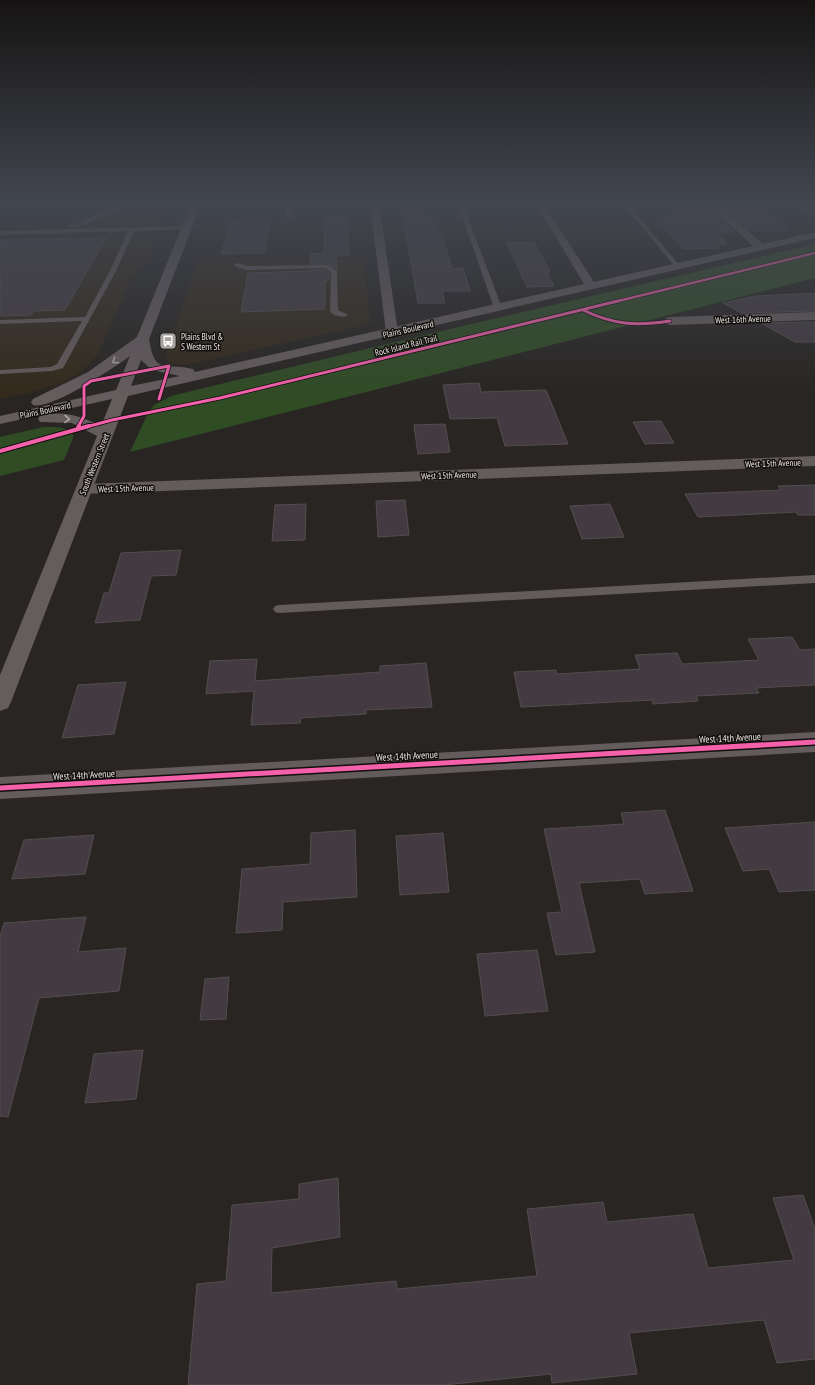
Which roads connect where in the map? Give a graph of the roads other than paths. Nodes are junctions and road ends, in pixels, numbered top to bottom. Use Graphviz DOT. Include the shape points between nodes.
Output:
graph roads {
  1 [pos="114,269"];
  2 [pos="171,269"];
  3 [pos="332,269"];
  4 [pos="383,269"];
  5 [pos="484,269"];
  6 [pos="580,269"];
  7 [pos="671,269"];
  8 [pos="591,287"];
  9 [pos="498,308"];
  10 [pos="344,315"];
  11 [pos="815,316"];
  12 [pos="87,319"];
  13 [pos="670,321"];
  14 [pos="0,322"];
  15 [pos="392,332"];
  16 [pos="143,338"];
  17 [pos="0,372"];
  18 [pos="209,373"];
  19 [pos="123,392"];
  20 [pos="0,420"];
  21 [pos="106,434"];
  22 [pos="815,461"];
  23 [pos="84,489"];
  24 [pos="815,579"];
  25 [pos="279,609"];
  26 [pos="0,702"];
  27 [pos="815,742"];
  28 [pos="0,788"];
  1 -- 12 [label="lane"];
  2 -- 16 [label="main road, South Western Street"];
  3 -- 10 [label="lane" via="334,311"];
  4 -- 15 [label="street"];
  5 -- 9 [label="lane"];
  6 -- 8 [label="street"];
  7 -- 8 [label="main road, Plains Boulevard"];
  8 -- 9 [label="main road, Plains Boulevard"];
  9 -- 15 [label="main road, Plains Boulevard"];
  11 -- 13 [label="street, West 16th Avenue"];
  12 -- 14 [label="lane"];
  12 -- 17 [label="lane" via="60,366 52,369"];
  15 -- 18 [label="main road, Plains Boulevard"];
  16 -- 18 [label="main road" via="145,355 151,364 162,370"];
  16 -- 19 [label="main road, South Western Street"];
  16 -- 20 [label="main road, one-way" via="91,377"];
  18 -- 19 [label="main road, Plains Boulevard"];
  19 -- 20 [label="main road, Plains Boulevard"];
  19 -- 21 [label="main road, South Western Street"];
  20 -- 21 [label="main road, one-way" via="74,419"];
  21 -- 23 [label="main road, South Western Street"];
  22 -- 23 [label="street, West 15th Avenue"];
  23 -- 26 [label="main road, South Western Street"];
  24 -- 25 [label="lane"];
  27 -- 28 [label="street, West 14th Avenue"];
}
